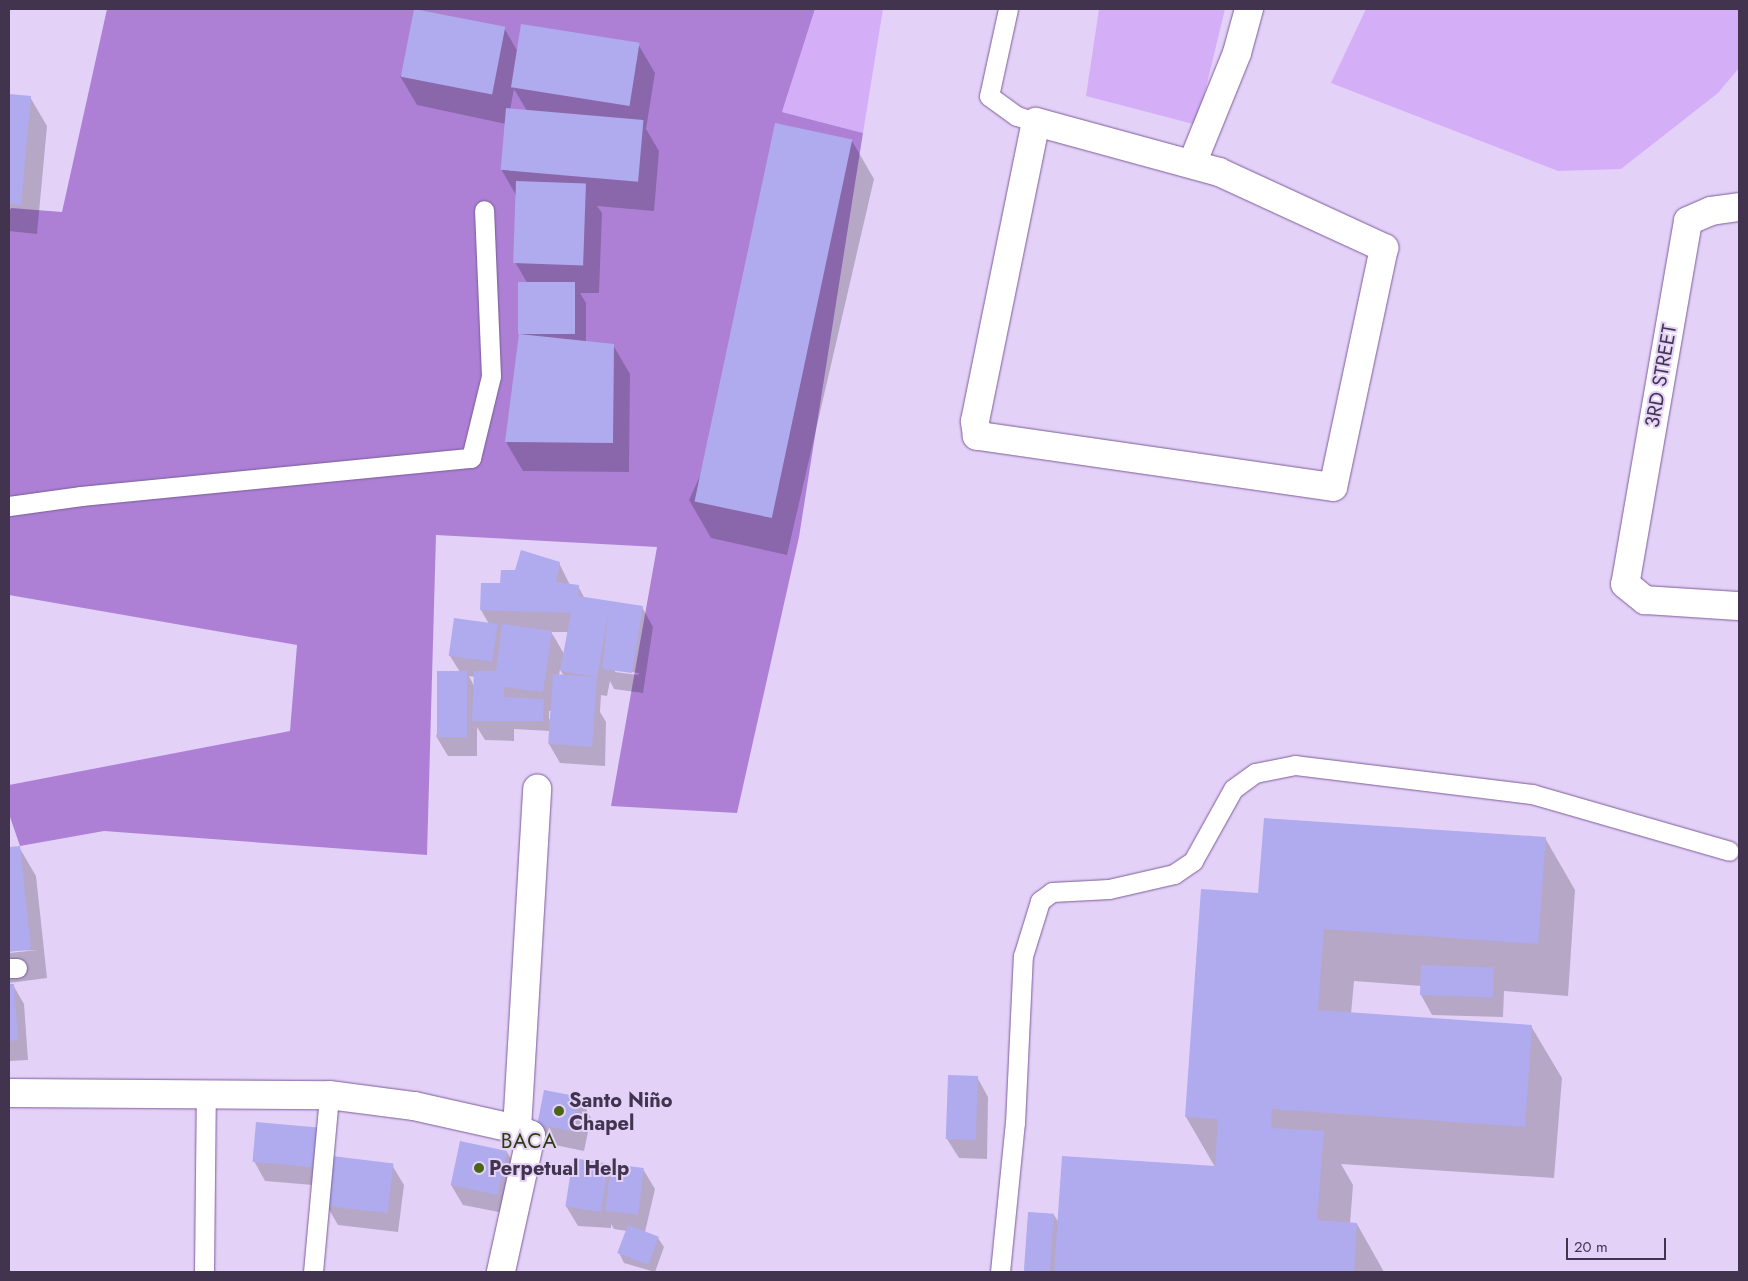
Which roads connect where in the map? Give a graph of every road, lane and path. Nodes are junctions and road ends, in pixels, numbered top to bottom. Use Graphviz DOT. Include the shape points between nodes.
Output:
graph roads {
  1 [pos="1008,9"];
  2 [pos="1249,9"];
  3 [pos="1036,122"];
  4 [pos="1192,164"];
  5 [pos="1739,206"];
  6 [pos="484,210"];
  7 [pos="9,506"];
  8 [pos="1739,606"];
  9 [pos="537,789"];
  10 [pos="1729,851"];
  11 [pos="9,1093"];
  12 [pos="206,1093"];
  13 [pos="329,1095"];
  14 [pos="517,1129"];
  15 [pos="204,1272"];
  16 [pos="312,1272"];
  17 [pos="501,1272"];
  18 [pos="1000,1272"];
  1 -- 3 [label="lane" via="989,96 1017,116"];
  2 -- 4 [label="street" via="1237,53"];
  3 -- 4 [label="street"];
  3 -- 4 [label="street" via="975,421 977,436 1333,487 1384,248 1218,172"];
  5 -- 8 [label="street, 3RD STREET" via="1711,211 1688,222 1625,584 1645,600"];
  6 -- 7 [label="lane" via="491,376 470,458"];
  9 -- 14 [label="street"];
  10 -- 18 [label="lane" via="1532,794 1295,765 1255,773 1233,789 1193,861 1174,874 1109,889 1052,892 1040,902 1023,956 1015,1123"];
  11 -- 12 [label="street"];
  12 -- 13 [label="street"];
  12 -- 15 [label="lane"];
  13 -- 14 [label="street" via="414,1106"];
  13 -- 16 [label="lane"];
  14 -- 17 [label="street" via="531,1135"];
}
